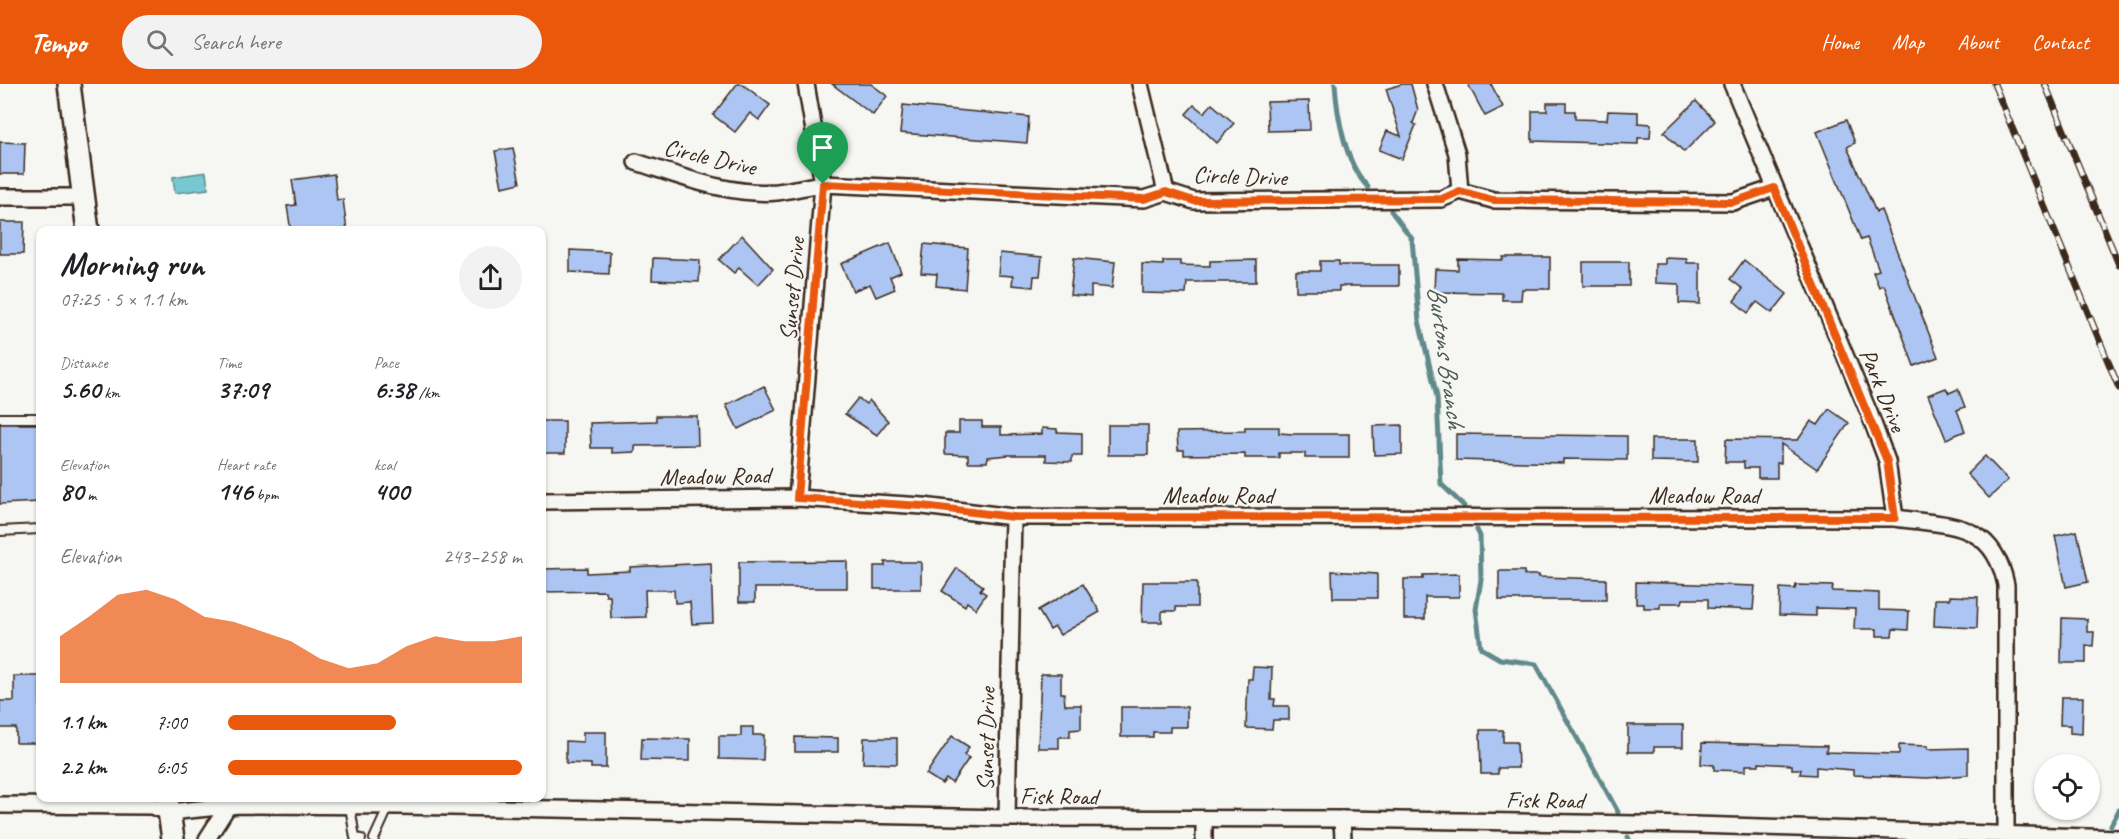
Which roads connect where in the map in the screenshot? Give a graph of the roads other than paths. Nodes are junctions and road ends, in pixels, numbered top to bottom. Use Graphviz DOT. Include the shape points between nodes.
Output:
graph roads {
  1 [pos="69,84"];
  2 [pos="806,84"];
  3 [pos="1140,84"];
  4 [pos="1435,84"];
  5 [pos="1732,84"];
  6 [pos="636,162"];
  7 [pos="823,184"];
  8 [pos="1774,188"];
  9 [pos="1460,191"];
  10 [pos="1166,192"];
  11 [pos="0,196"];
  12 [pos="84,197"];
  13 [pos="87,226"];
  14 [pos="0,418"];
  15 [pos="36,418"];
  16 [pos="797,498"];
  17 [pos="546,501"];
  18 [pos="1013,517"];
  19 [pos="1895,518"];
  20 [pos="36,529"];
  21 [pos="0,531"];
  22 [pos="267,802"];
  23 [pos="0,805"];
  24 [pos="168,805"];
  25 [pos="279,805"];
  26 [pos="228,806"];
  27 [pos="350,806"];
  28 [pos="389,806"];
  29 [pos="1007,818"];
  30 [pos="1204,819"];
  31 [pos="1342,819"];
  32 [pos="1696,832"];
  33 [pos="2006,836"];
  34 [pos="2119,838"];
  35 [pos="172,839"];
  36 [pos="207,839"];
  37 [pos="361,839"];
  38 [pos="374,839"];
  39 [pos="1204,839"];
  40 [pos="1343,839"];
  1 -- 12 [label="main road"];
  2 -- 7 [label="street, Sunset Drive"];
  3 -- 10 [label="street"];
  4 -- 9 [label="street" via="1457,154"];
  5 -- 8 [label="street, Park Drive"];
  6 -- 7 [label="street, Circle Drive" via="741,191 776,192"];
  7 -- 10 [label="street, Circle Drive" via="1144,199"];
  7 -- 16 [label="street, Sunset Drive"];
  8 -- 9 [label="street" via="1733,202 1493,200"];
  8 -- 19 [label="street, Park Drive" via="1887,461"];
  9 -- 10 [label="street, Circle Drive" via="1442,199 1194,201"];
  11 -- 12 [label="street"];
  12 -- 13 [label="main road"];
  14 -- 15 [label="lane"];
  16 -- 17 [label="street, Meadow Road"];
  16 -- 18 [label="street, Meadow Road" via="923,506"];
  18 -- 19 [label="street, Meadow Road"];
  18 -- 29 [label="street, Sunset Drive"];
  19 -- 33 [label="street" via="1967,528 1995,551 2002,564 2006,585"];
  20 -- 21 [label="lane"];
  22 -- 25 [label="street"];
  23 -- 24 [label="street, Fisk Road"];
  24 -- 26 [label="street, Fisk Road"];
  24 -- 35 [label="main road"];
  25 -- 26 [label="street, Fisk Road"];
  25 -- 27 [label="street, Fisk Road"];
  26 -- 36 [label="street"];
  27 -- 28 [label="street, Fisk Road"];
  27 -- 37 [label="lane" via="355,838"];
  28 -- 29 [label="street, Fisk Road"];
  28 -- 38 [label="lane"];
  29 -- 30 [label="street, Fisk Road"];
  30 -- 31 [label="street, Fisk Road"];
  30 -- 39 [label="street"];
  31 -- 32 [label="street, Fisk Road"];
  31 -- 40 [label="street"];
  32 -- 33 [label="street, Fisk Road"];
  33 -- 34 [label="street, Fisk Road"];
}
